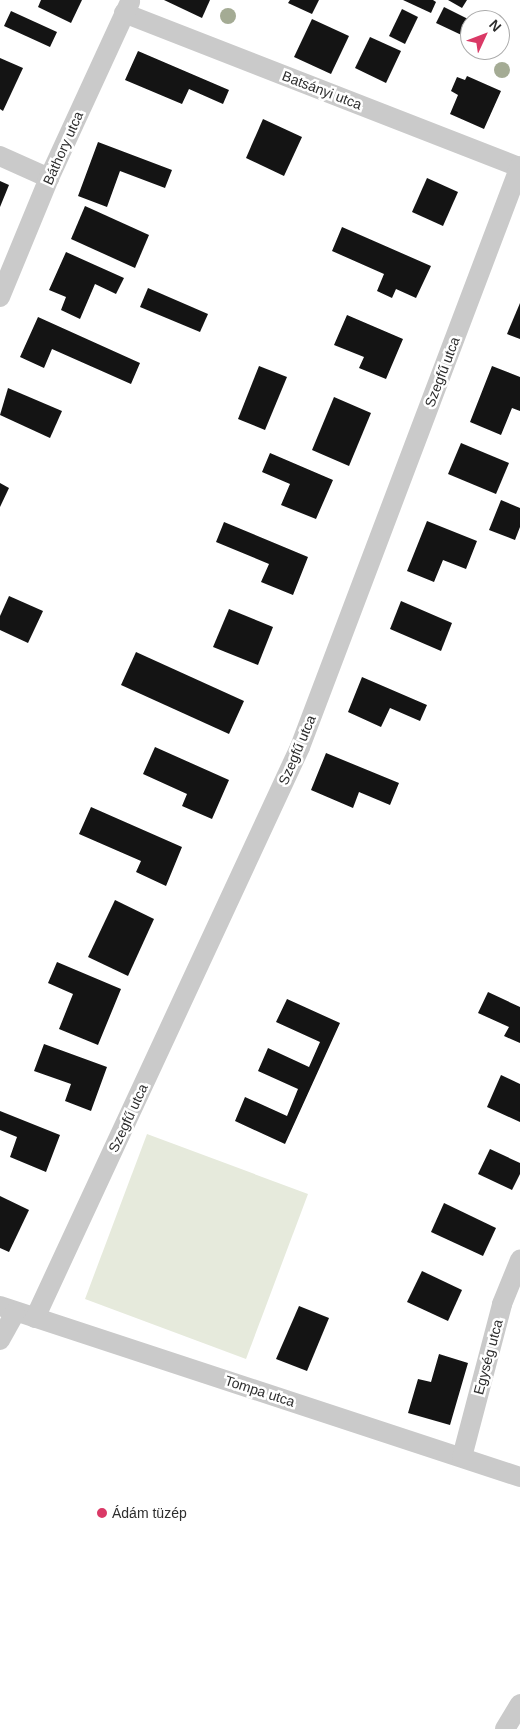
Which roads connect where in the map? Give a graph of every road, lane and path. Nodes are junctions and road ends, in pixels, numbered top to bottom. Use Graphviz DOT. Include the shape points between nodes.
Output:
graph roads {
  1 [pos="127,6"];
  2 [pos="0,156"];
  3 [pos="520,166"];
  4 [pos="49,178"];
  5 [pos="0,297"];
  6 [pos="520,1260"];
  7 [pos="8,1310"];
  8 [pos="35,1318"];
  9 [pos="0,1340"];
  10 [pos="462,1457"];
  11 [pos="520,1477"];
  12 [pos="520,1704"];
  13 [pos="504,1729"];
  1 -- 3 [label="street, Batsányi utca"];
  1 -- 4 [label="street, Báthory utca"];
  2 -- 4 [label="street"];
  3 -- 8 [label="street, Szegfű utca" via="300,747"];
  4 -- 5 [label="street, Báthory utca"];
  6 -- 10 [label="street, Egység utca" via="502,1304"];
  7 -- 8 [label="street, Tompa utca"];
  7 -- 9 [label="street"];
  8 -- 10 [label="street, Tompa utca"];
  10 -- 11 [label="street, Tompa utca"];
  12 -- 13 [label="street"];
}
